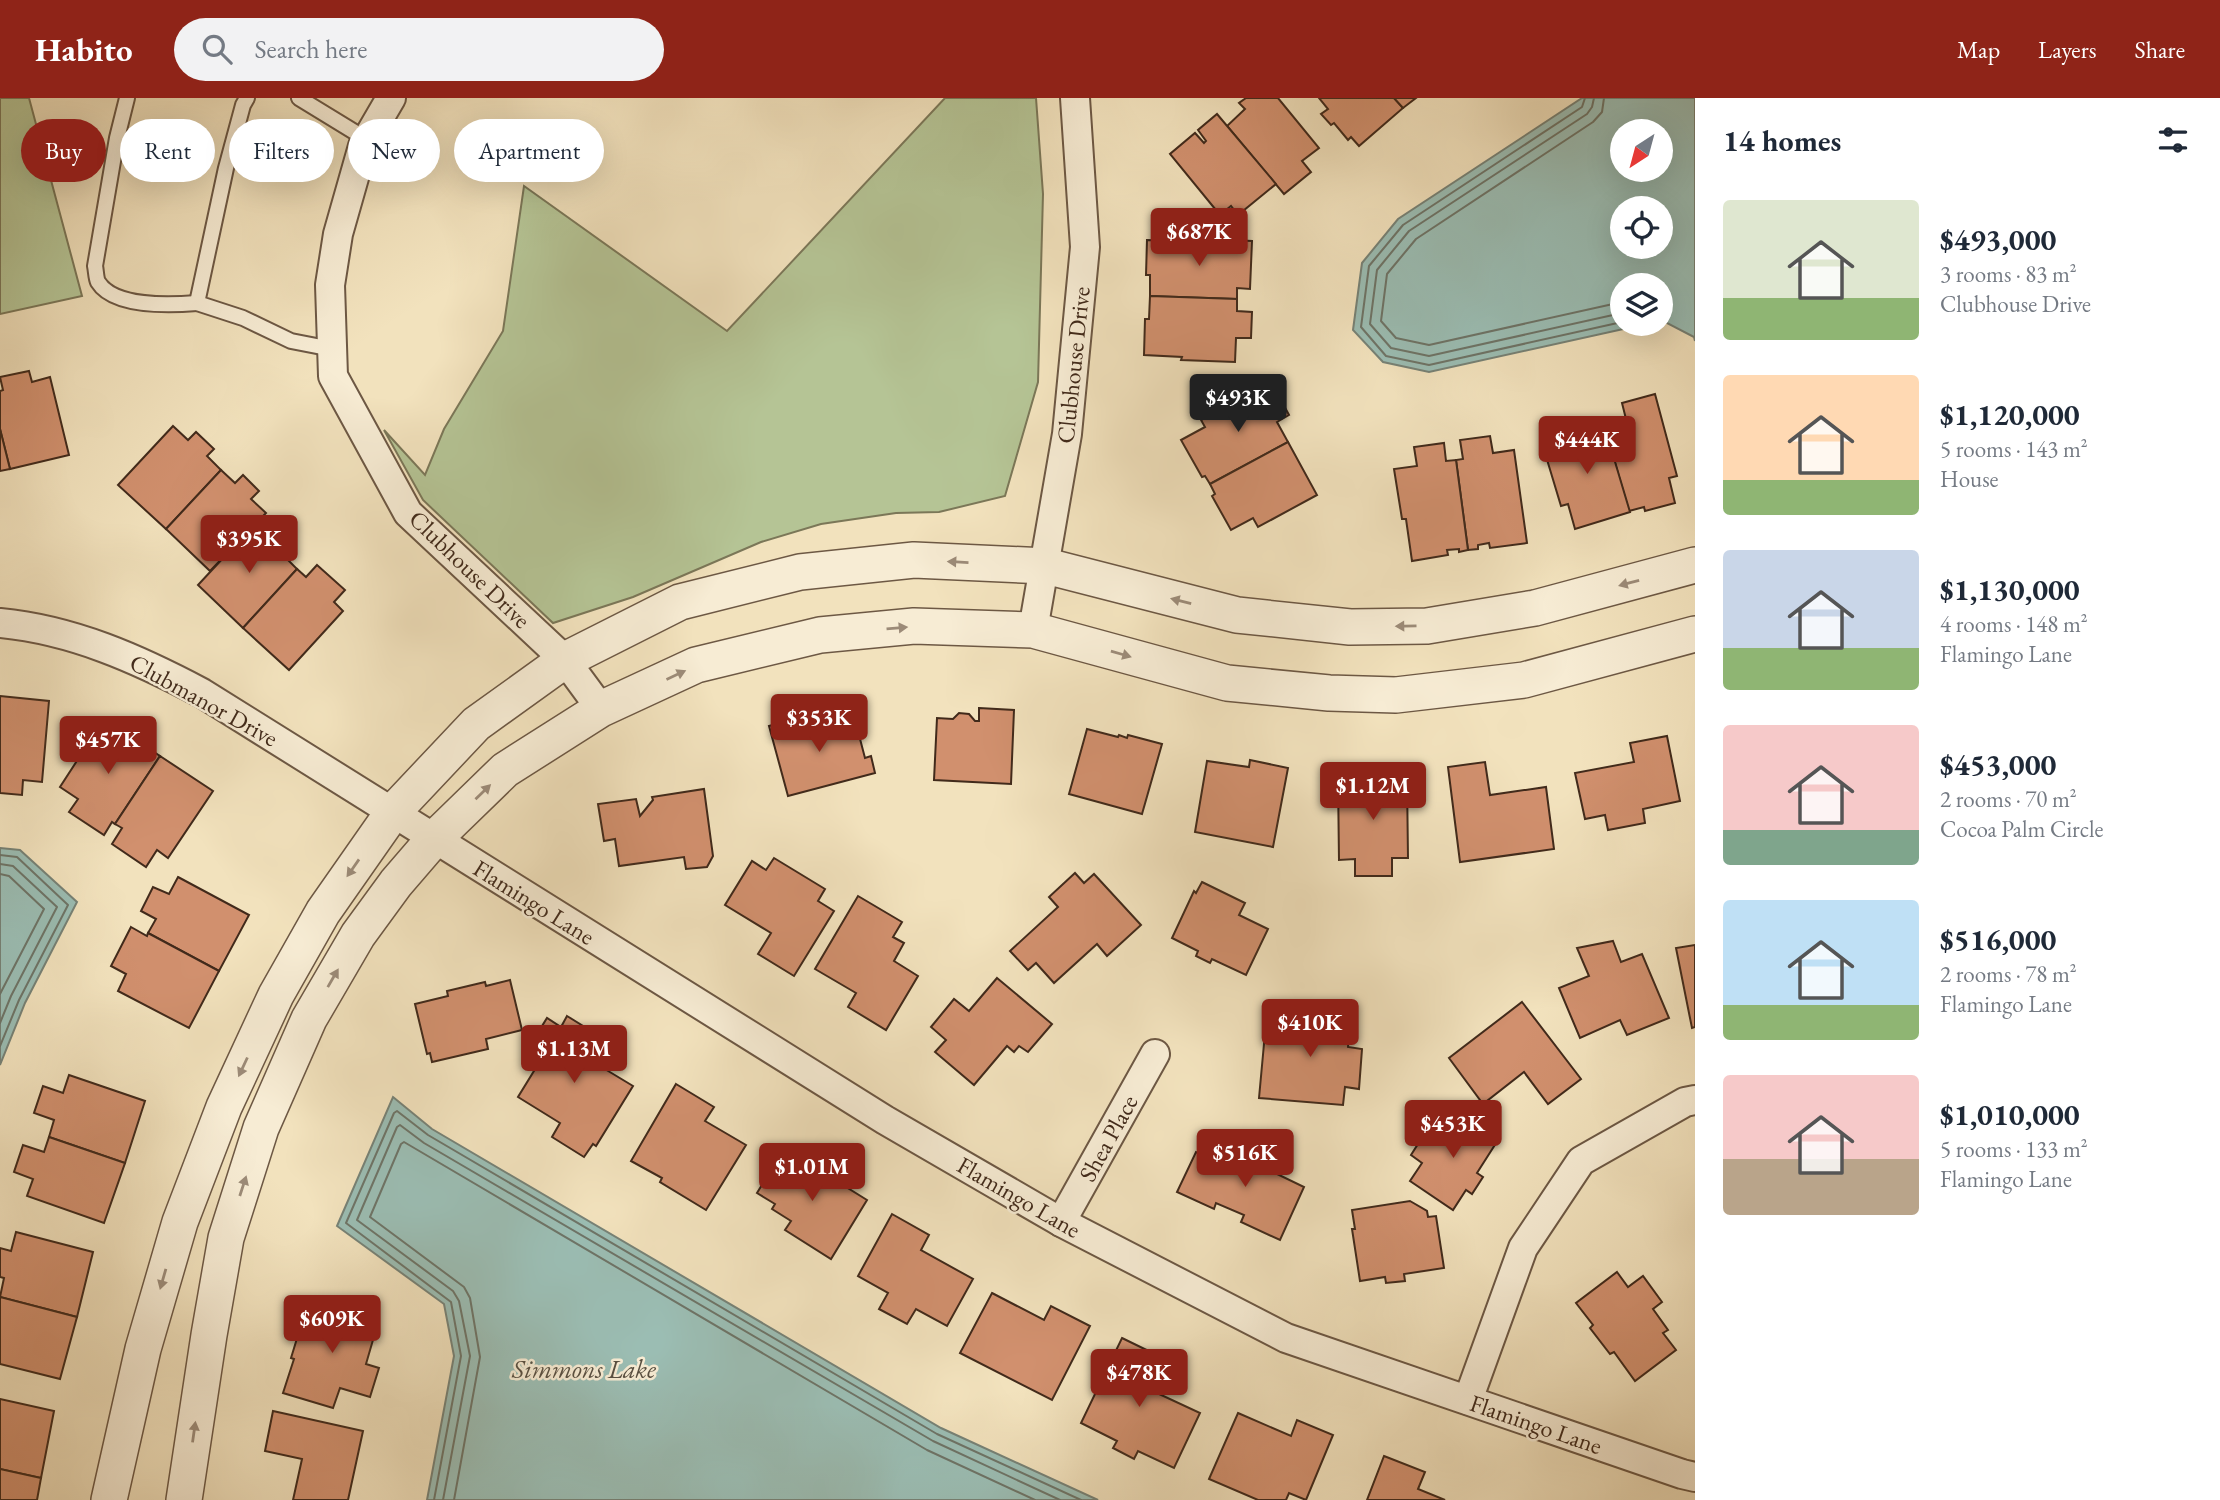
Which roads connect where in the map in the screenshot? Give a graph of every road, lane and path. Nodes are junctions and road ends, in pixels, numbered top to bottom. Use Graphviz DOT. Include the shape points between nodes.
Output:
graph roads {
  1 [pos="127,98"];
  2 [pos="247,98"];
  3 [pos="299,98"];
  4 [pos="391,98"];
  5 [pos="1075,98"];
  6 [pos="378,119"];
  7 [pos="348,128"];
  8 [pos="353,182"];
  9 [pos="197,303"];
  10 [pos="332,349"];
  11 [pos="1695,565"];
  12 [pos="1046,566"];
  13 [pos="0,623"];
  14 [pos="1033,630"];
  15 [pos="1695,634"];
  16 [pos="565,660"];
  17 [pos="601,709"];
  18 [pos="393,813"];
  19 [pos="433,839"];
  20 [pos="1155,1054"];
  21 [pos="1695,1100"];
  22 [pos="180,1222"];
  23 [pos="1061,1222"];
  24 [pos="226,1238"];
  25 [pos="1468,1400"];
  26 [pos="1695,1477"];
  27 [pos="109,1500"];
  28 [pos="184,1500"];
  1 -- 9 [label="lane" via="94,266 98,282 114,295 157,306"];
  2 -- 9 [label="lane" via="226,168"];
  3 -- 7 [label="lane"];
  4 -- 6 [label="street, Clubhouse Drive"];
  5 -- 12 [label="street, Clubhouse Drive" via="1086,247 1067,434"];
  8 -- 10 [label="street, Clubhouse Drive" via="330,285"];
  9 -- 10 [label="lane" via="291,341"];
  10 -- 16 [label="street, Clubhouse Drive" via="332,376 408,513"];
  11 -- 12 [label="street, one-way" via="1535,608 1427,625 1350,628 1237,615"];
  12 -- 14 [label="street, Clubhouse Drive"];
  12 -- 16 [label="street, one-way" via="914,559 800,572 680,602"];
  13 -- 18 [label="street, Clubmanor Drive" via="68,635 158,670"];
  14 -- 15 [label="street, one-way" via="1227,684 1396,695 1524,680"];
  17 -- 14 [label="street, one-way" via="696,665 820,635 914,626"];
  16 -- 17 [label="street, Clubhouse Drive"];
  16 -- 18 [label="street" via="476,724"];
  19 -- 17 [label="street, one-way" via="505,770"];
  18 -- 19 [label="street, Flamingo Lane"];
  18 -- 22 [label="street, one-way" via="323,912 276,995 224,1107"];
  19 -- 23 [label="street, Flamingo Lane" via="885,1120"];
  24 -- 19 [label="street, one-way" via="261,1128 309,1019 358,935"];
  20 -- 23 [label="street, Shea Place"];
  21 -- 25 [label="street" via="1581,1161 1523,1248"];
  22 -- 24 [label="street"];
  22 -- 27 [label="street, one-way" via="143,1349"];
  23 -- 25 [label="street, Flamingo Lane" via="1286,1338"];
  28 -- 24 [label="street, one-way"];
  25 -- 26 [label="street, Flamingo Lane"];
}
